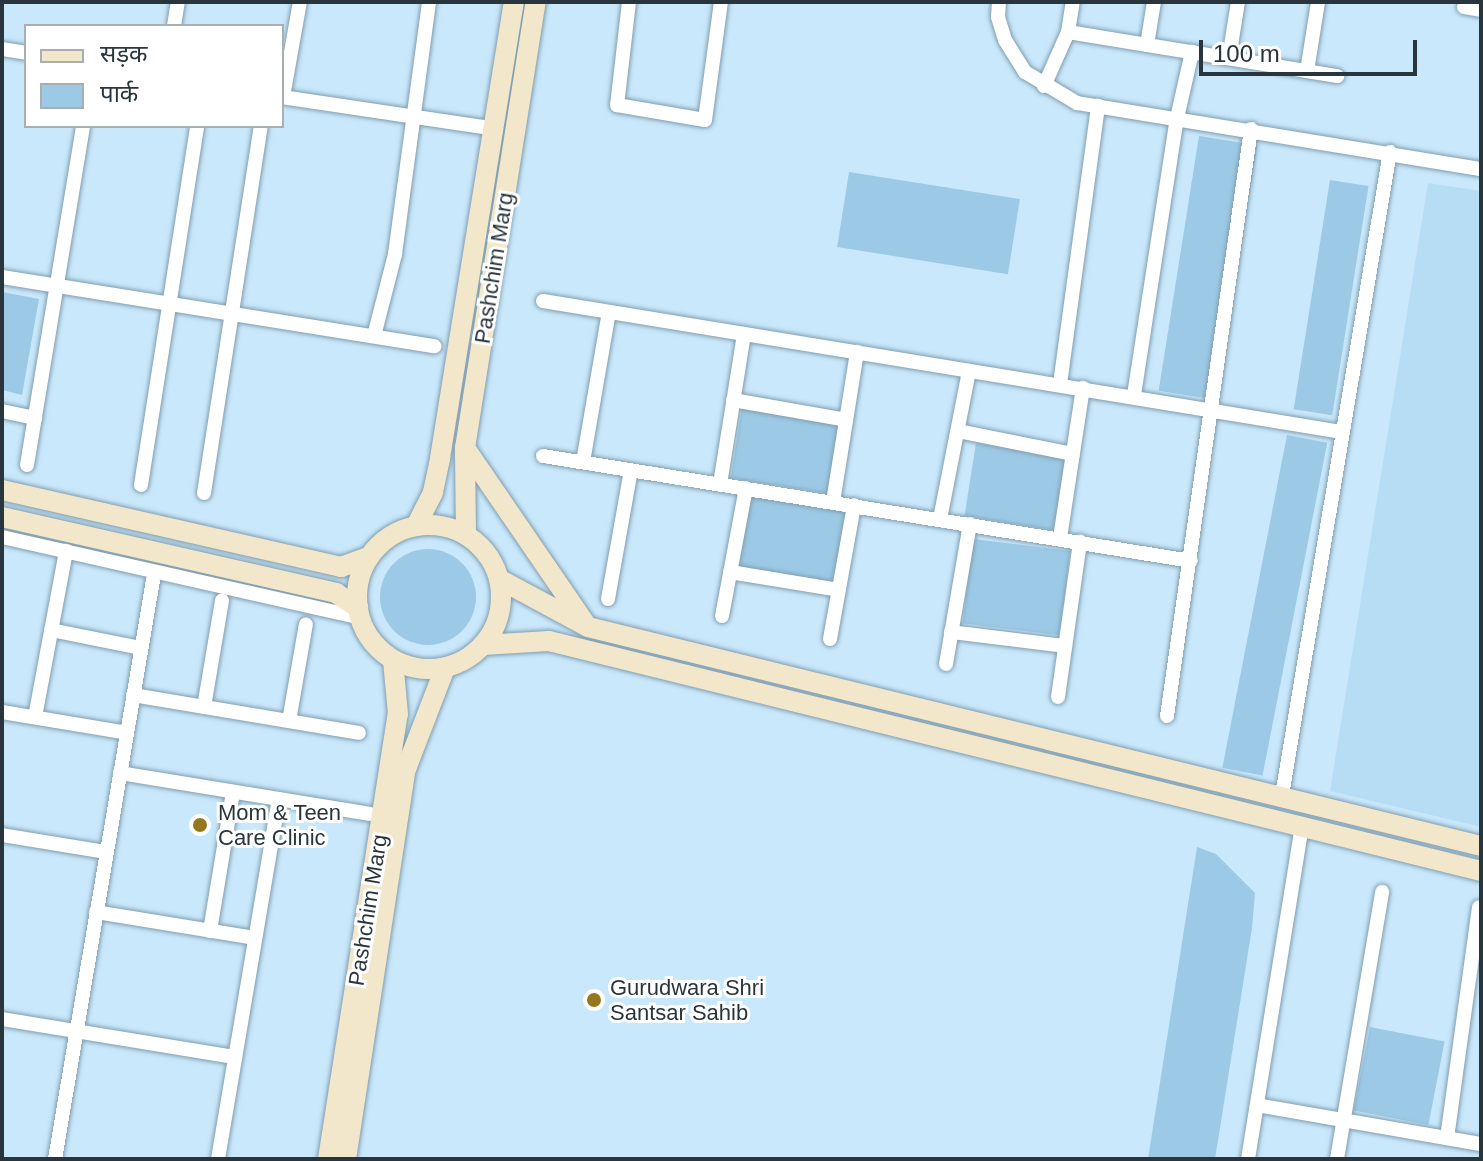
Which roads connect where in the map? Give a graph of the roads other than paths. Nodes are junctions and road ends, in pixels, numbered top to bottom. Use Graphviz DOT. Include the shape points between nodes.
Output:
graph roads {
  1 [pos="178,2"];
  2 [pos="300,2"];
  3 [pos="429,2"];
  4 [pos="514,2"];
  5 [pos="536,2"];
  6 [pos="629,2"];
  7 [pos="721,2"];
  8 [pos="999,2"];
  9 [pos="1073,2"];
  10 [pos="1154,2"];
  11 [pos="1238,2"];
  12 [pos="1318,2"];
  13 [pos="1464,7"];
  14 [pos="1481,10"];
  15 [pos="174,24"];
  16 [pos="1068,32"];
  17 [pos="1147,45"];
  18 [pos="2,49"];
  19 [pos="1192,52"];
  20 [pos="24,53"];
  21 [pos="1229,58"];
  22 [pos="1307,71"];
  23 [pos="1337,76"];
  24 [pos="284,86"];
  25 [pos="1044,86"];
  26 [pos="284,97"];
  27 [pos="1098,106"];
  28 [pos="411,117"];
  29 [pos="1177,118"];
  30 [pos="483,127"];
  31 [pos="83,128"];
  32 [pos="197,128"];
  33 [pos="261,128"];
  34 [pos="1251,129"];
  35 [pos="1390,152"];
  36 [pos="1481,169"];
  37 [pos="2,277"];
  38 [pos="57,286"];
  39 [pos="543,301"];
  40 [pos="169,304"];
  41 [pos="609,312"];
  42 [pos="232,314"];
  43 [pos="744,334"];
  44 [pos="374,336"];
  45 [pos="435,346"];
  46 [pos="857,352"];
  47 [pos="969,371"];
  48 [pos="1060,384"];
  49 [pos="1083,388"];
  50 [pos="1134,395"];
  51 [pos="733,400"];
  52 [pos="1213,409"];
  53 [pos="2,411"];
  54 [pos="35,418"];
  55 [pos="846,420"];
  56 [pos="958,431"];
  57 [pos="1342,432"];
  58 [pos="465,448"];
  59 [pos="1073,454"];
  60 [pos="543,456"];
  61 [pos="583,462"];
  62 [pos="27,465"];
  63 [pos="631,470"];
  64 [pos="720,484"];
  65 [pos="141,485"];
  66 [pos="746,488"];
  67 [pos="2,490"];
  68 [pos="204,493"];
  69 [pos="833,502"];
  70 [pos="854,505"];
  71 [pos="2,517"];
  72 [pos="940,519"];
  73 [pos="970,524"];
  74 [pos="416,526"];
  75 [pos="466,535"];
  76 [pos="2,537"];
  77 [pos="1060,538"];
  78 [pos="1080,542"];
  79 [pos="66,551"];
  80 [pos="369,557"];
  81 [pos="1191,561"];
  82 [pos="730,572"];
  83 [pos="499,579"];
  84 [pos="153,580"];
  85 [pos="839,590"];
  86 [pos="608,599"];
  87 [pos="222,601"];
  88 [pos="359,613"];
  89 [pos="722,616"];
  90 [pos="306,624"];
  91 [pos="588,627"];
  92 [pos="51,630"];
  93 [pos="951,632"];
  94 [pos="830,639"];
  95 [pos="483,645"];
  96 [pos="1065,646"];
  97 [pos="141,648"];
  98 [pos="393,660"];
  99 [pos="946,664"];
  100 [pos="445,668"];
  101 [pos="133,695"];
  102 [pos="1058,697"];
  103 [pos="204,707"];
  104 [pos="2,712"];
  105 [pos="1167,716"];
  106 [pos="35,717"];
  107 [pos="289,721"];
  108 [pos="127,733"];
  109 [pos="359,733"];
  110 [pos="120,773"];
  111 [pos="233,792"];
  112 [pos="1282,795"];
  113 [pos="279,799"];
  114 [pos="370,814"];
  115 [pos="1302,827"];
  116 [pos="2,835"];
  117 [pos="1481,846"];
  118 [pos="106,852"];
  119 [pos="1481,871"];
  120 [pos="1382,892"];
  121 [pos="1479,907"];
  122 [pos="96,912"];
  123 [pos="210,931"];
  124 [pos="255,938"];
  125 [pos="2,1019"];
  126 [pos="76,1031"];
  127 [pos="235,1057"];
  128 [pos="1257,1105"];
  129 [pos="1344,1120"];
  130 [pos="1447,1138"];
  131 [pos="1481,1144"];
  132 [pos="55,1159"];
  133 [pos="218,1159"];
  134 [pos="328,1159"];
  135 [pos="346,1159"];
  136 [pos="1248,1159"];
  137 [pos="1337,1159"];
  1 -- 15 [label="street"];
  2 -- 24 [label="street"];
  3 -- 28 [label="street"];
  4 -- 74 [label="main road, Pashchim Marg" via="440,458 433,492"];
  5 -- 58 [label="main road, Pashchim Marg"];
  6 -- 7 [label="street" via="617,105 705,120"];
  8 -- 25 [label="street" via="1005,40 1025,72"];
  9 -- 16 [label="street"];
  10 -- 17 [label="street"];
  11 -- 21 [label="street"];
  12 -- 22 [label="street"];
  13 -- 14 [label="street"];
  16 -- 17 [label="street"];
  16 -- 25 [label="street"];
  17 -- 19 [label="street"];
  18 -- 20 [label="street"];
  19 -- 21 [label="street"];
  19 -- 29 [label="street"];
  21 -- 22 [label="street"];
  22 -- 23 [label="street"];
  25 -- 27 [label="street" via="1077,103"];
  26 -- 28 [label="street"];
  27 -- 29 [label="street"];
  27 -- 48 [label="street"];
  28 -- 30 [label="street"];
  28 -- 44 [label="street" via="395,254"];
  29 -- 34 [label="street"];
  29 -- 50 [label="street"];
  31 -- 38 [label="street"];
  32 -- 40 [label="street"];
  33 -- 42 [label="street"];
  34 -- 35 [label="street"];
  34 -- 52 [label="street"];
  35 -- 36 [label="street"];
  35 -- 57 [label="street"];
  37 -- 38 [label="street"];
  38 -- 40 [label="street"];
  38 -- 54 [label="street"];
  39 -- 41 [label="street"];
  40 -- 42 [label="street"];
  40 -- 65 [label="street"];
  41 -- 43 [label="street"];
  41 -- 61 [label="street"];
  42 -- 44 [label="street"];
  42 -- 68 [label="street"];
  43 -- 46 [label="street"];
  43 -- 51 [label="street"];
  44 -- 45 [label="street"];
  46 -- 47 [label="street"];
  46 -- 55 [label="street"];
  47 -- 48 [label="street"];
  47 -- 56 [label="street"];
  48 -- 49 [label="street"];
  49 -- 50 [label="street"];
  49 -- 59 [label="street"];
  50 -- 52 [label="street"];
  51 -- 55 [label="street"];
  51 -- 64 [label="street"];
  52 -- 57 [label="street"];
  52 -- 81 [label="street"];
  53 -- 54 [label="street"];
  54 -- 62 [label="street"];
  55 -- 69 [label="street"];
  56 -- 59 [label="street"];
  56 -- 72 [label="street"];
  57 -- 112 [label="street"];
  58 -- 75 [label="main road, Pashchim Marg"];
  58 -- 91 [label="main road"];
  59 -- 77 [label="street"];
  60 -- 61 [label="street"];
  61 -- 63 [label="street"];
  63 -- 64 [label="street"];
  63 -- 86 [label="street"];
  64 -- 66 [label="street"];
  66 -- 69 [label="street"];
  66 -- 82 [label="street"];
  67 -- 80 [label="main road" via="341,567"];
  69 -- 70 [label="street"];
  70 -- 72 [label="street"];
  70 -- 85 [label="street"];
  71 -- 88 [label="main road" via="336,593"];
  72 -- 73 [label="street"];
  73 -- 77 [label="street"];
  73 -- 93 [label="street"];
  74 -- 75 [label="main road" via="451,528"];
  74 -- 80 [label="main road" via="394,534"];
  75 -- 83 [label="main road" via="481,546"];
  76 -- 79 [label="street"];
  77 -- 78 [label="street"];
  78 -- 81 [label="street"];
  78 -- 96 [label="street"];
  79 -- 88 [label="street"];
  79 -- 92 [label="street"];
  80 -- 88 [label="main road" via="357,591"];
  81 -- 105 [label="street"];
  82 -- 85 [label="street"];
  82 -- 89 [label="street"];
  83 -- 91 [label="main road"];
  83 -- 95 [label="main road" via="502,602"];
  84 -- 97 [label="street"];
  85 -- 94 [label="street"];
  87 -- 103 [label="street"];
  88 -- 98 [label="main road" via="373,644"];
  90 -- 107 [label="street"];
  91 -- 112 [label="main road"];
  92 -- 97 [label="street"];
  92 -- 106 [label="street"];
  93 -- 96 [label="street"];
  93 -- 99 [label="street"];
  95 -- 100 [label="main road"];
  95 -- 115 [label="main road" via="549,641"];
  96 -- 102 [label="street"];
  97 -- 101 [label="street"];
  98 -- 100 [label="main road" via="419,669"];
  98 -- 134 [label="main road, Pashchim Marg" via="398,714"];
  100 -- 135 [label="main road, Pashchim Marg" via="406,769"];
  101 -- 103 [label="street"];
  101 -- 108 [label="street"];
  103 -- 107 [label="street"];
  104 -- 106 [label="street"];
  106 -- 108 [label="street"];
  107 -- 109 [label="street"];
  108 -- 110 [label="street"];
  110 -- 111 [label="street"];
  110 -- 118 [label="street"];
  111 -- 113 [label="street"];
  111 -- 123 [label="street"];
  112 -- 117 [label="main road"];
  113 -- 114 [label="street"];
  113 -- 124 [label="street"];
  115 -- 119 [label="main road"];
  115 -- 128 [label="street"];
  116 -- 118 [label="street"];
  118 -- 122 [label="street"];
  120 -- 129 [label="street"];
  121 -- 130 [label="street"];
  122 -- 123 [label="street"];
  122 -- 126 [label="street"];
  123 -- 124 [label="street"];
  124 -- 127 [label="street"];
  125 -- 126 [label="street"];
  126 -- 127 [label="street"];
  126 -- 132 [label="street"];
  127 -- 133 [label="street"];
  128 -- 129 [label="street"];
  128 -- 136 [label="street"];
  129 -- 130 [label="street"];
  129 -- 137 [label="street"];
  130 -- 131 [label="street"];
}
